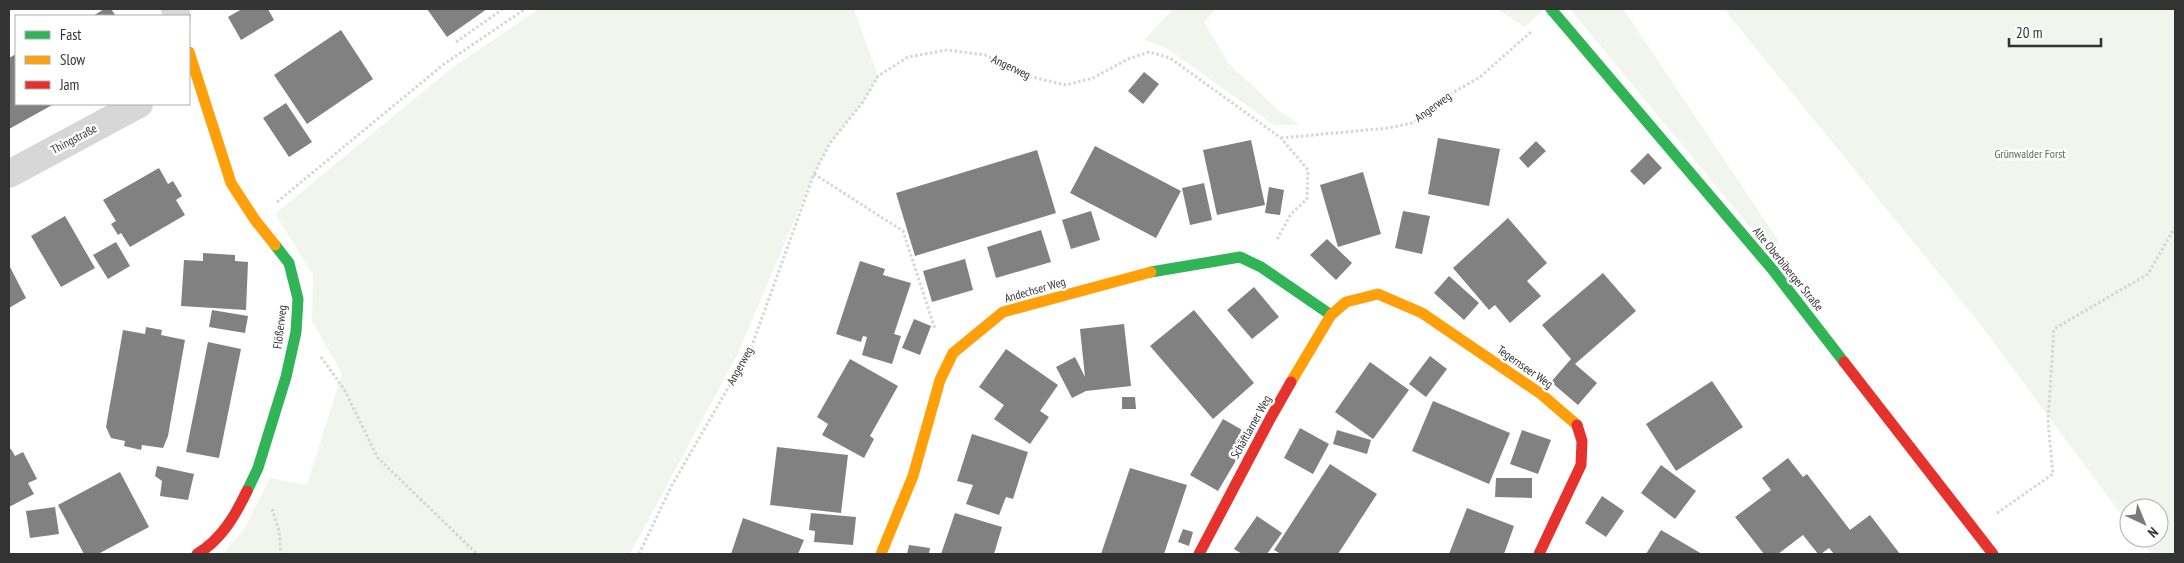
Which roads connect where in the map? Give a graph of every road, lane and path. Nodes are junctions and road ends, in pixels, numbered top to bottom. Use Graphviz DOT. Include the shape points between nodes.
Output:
graph roads {
  1 [pos="503,9"];
  2 [pos="525,9"];
  3 [pos="1552,10"];
  4 [pos="456,42"];
  5 [pos="191,67"];
  6 [pos="136,105"];
  7 [pos="1281,138"];
  8 [pos="9,174"];
  9 [pos="814,174"];
  10 [pos="255,220"];
  11 [pos="2175,227"];
  12 [pos="1261,268"];
  13 [pos="1331,315"];
  14 [pos="296,332"];
  15 [pos="953,353"];
  16 [pos="1973,529"];
  17 [pos="197,554"];
  18 [pos="477,554"];
  19 [pos="639,554"];
  20 [pos="881,554"];
  21 [pos="1199,554"];
  22 [pos="1539,554"];
  23 [pos="1993,554"];
  1 -- 4 [label="path"];
  2 -- 10 [label="path" via="444,64"];
  3 -- 7 [label="path, Angerweg" via="1480,77 1435,104 1413,123"];
  3 -- 16 [label="street, Alte Oberbiberger Straße" via="1772,269"];
  5 -- 10 [label="street, Flößerweg" via="231,183"];
  6 -- 8 [label="street, Thingstraße"];
  7 -- 9 [label="path, Angerweg" via="1170,58 1149,52 1093,78 1066,85 1032,77 985,55 947,50 908,57 878,76 863,102 830,143"];
  7 -- 12 [label="path" via="1308,170 1307,199 1291,214"];
  9 -- 15 [label="path" via="903,232 937,334"];
  9 -- 19 [label="path, Angerweg" via="751,348 672,485"];
  10 -- 14 [label="street, Flößerweg" via="289,263 298,299"];
  11 -- 16 [label="path" via="2148,274 2054,329 2048,421 2053,474"];
  12 -- 13 [label="street, Andechser Weg"];
  12 -- 15 [label="street, Andechser Weg" via="1240,256 1165,268 1003,312"];
  13 -- 21 [label="street, Schäftlarner Weg" via="1270,419"];
  13 -- 22 [label="street, Tegernseer Weg" via="1346,302 1378,294 1422,314 1541,394 1576,423 1582,441 1581,465"];
  14 -- 17 [label="street, Flößerweg" via="258,468 234,518 207,548"];
  14 -- 18 [label="path" via="320,356 344,389 378,458"];
  15 -- 20 [label="street, Andechser Weg" via="940,380 913,476"];
  16 -- 23 [label="street, Alte Oberbiberger Straße"];
}
